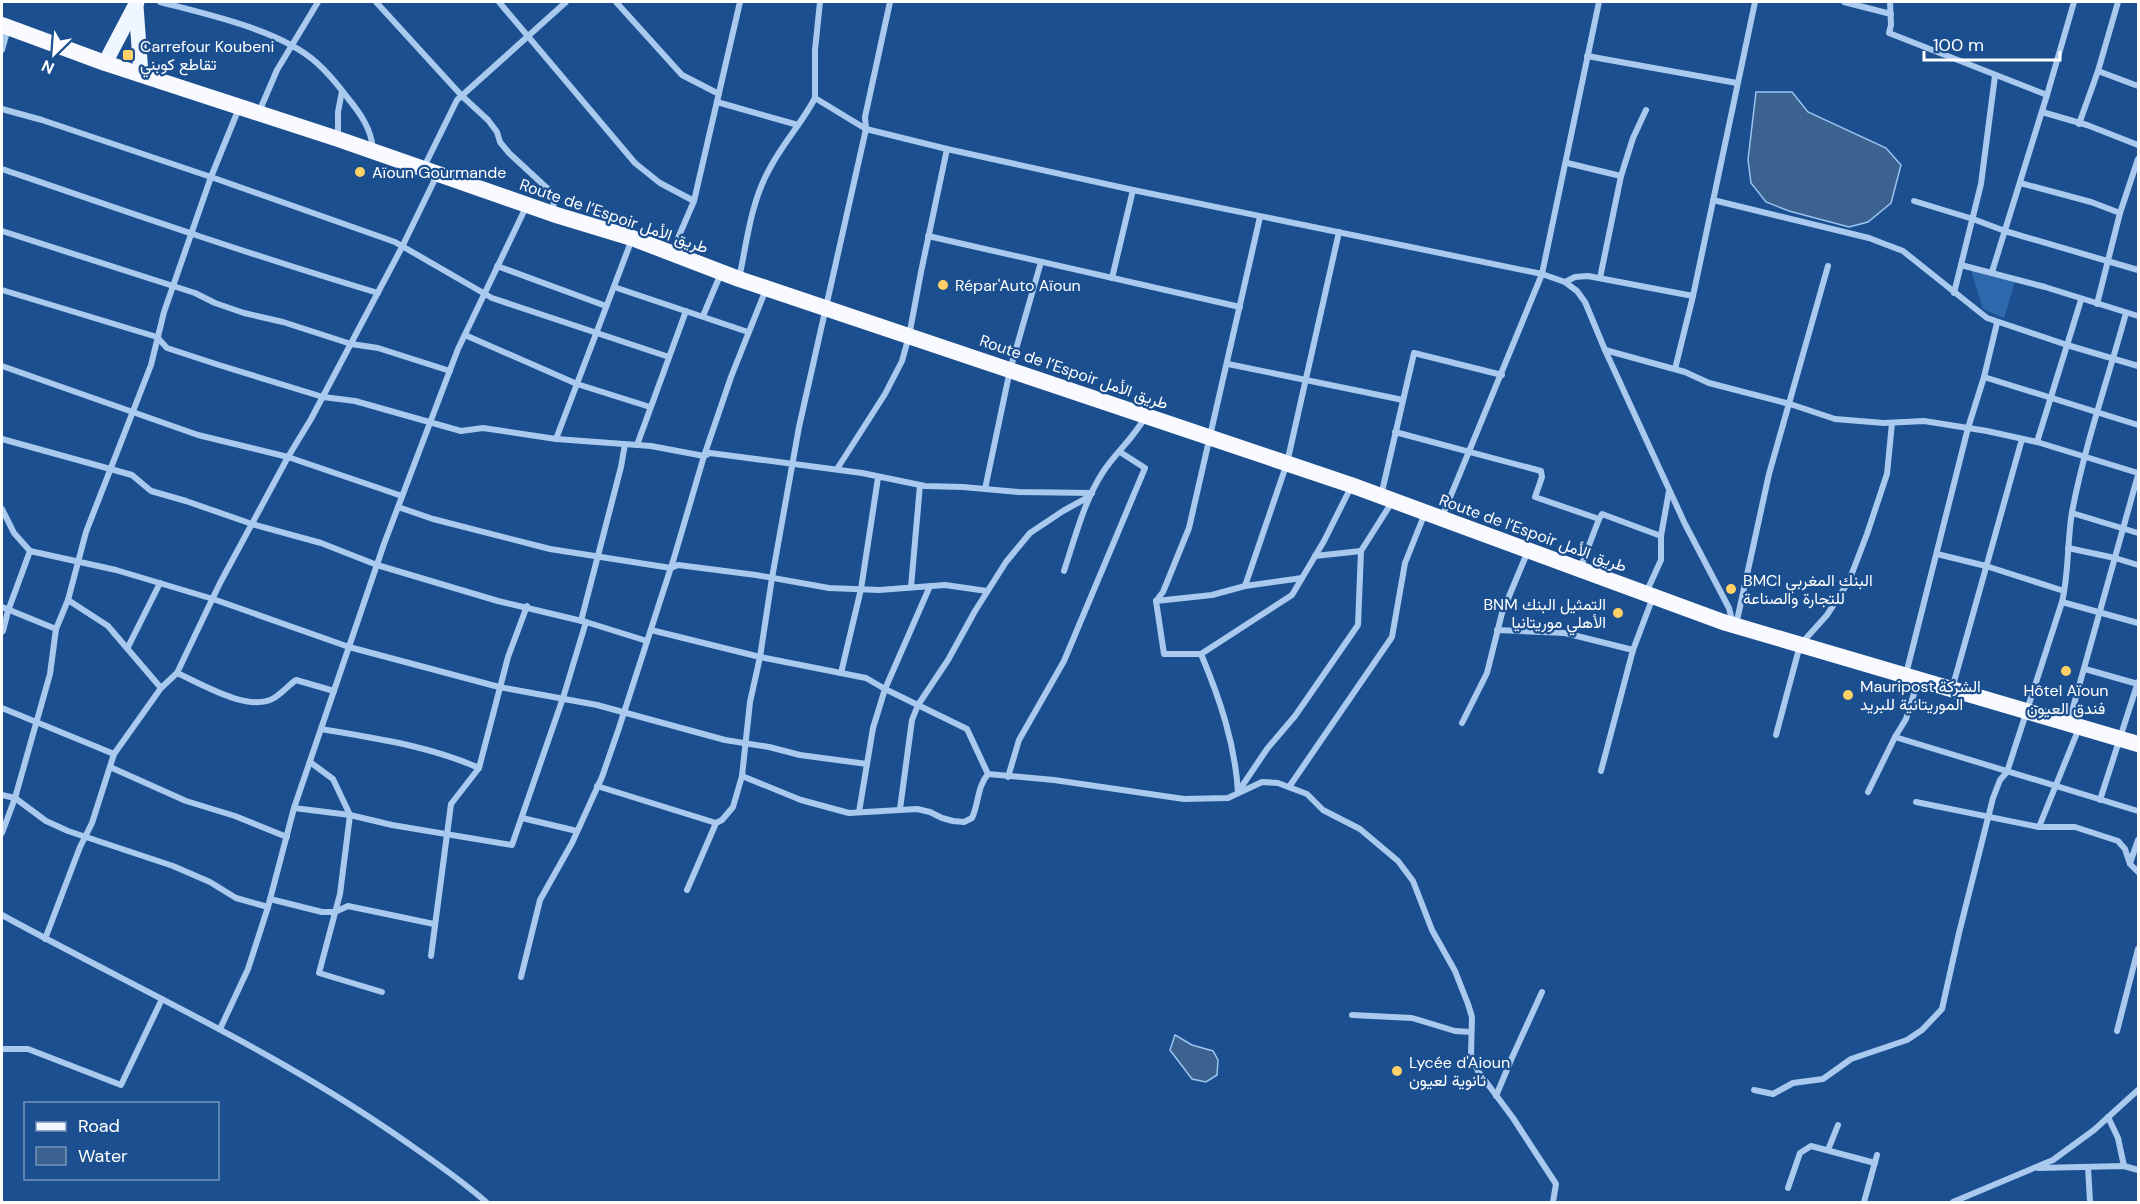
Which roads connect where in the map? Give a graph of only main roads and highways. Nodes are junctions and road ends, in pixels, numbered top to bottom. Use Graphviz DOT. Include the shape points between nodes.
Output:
graph roads {
  1 [pos="136,4"];
  2 [pos="5,26"];
  3 [pos="105,63"];
  4 [pos="141,74"];
  5 [pos="2139,744"];
  1 -- 3 [label="main road"];
  1 -- 4 [label="main road"];
  2 -- 3 [label="highway, Route de l’Espoir طريق الأمل"];
  3 -- 4 [label="highway, Route de l’Espoir طريق الأمل"];
  4 -- 5 [label="highway, Route de l’Espoir طريق الأمل" via="632,238 721,273 1351,486 1734,625"];
}
